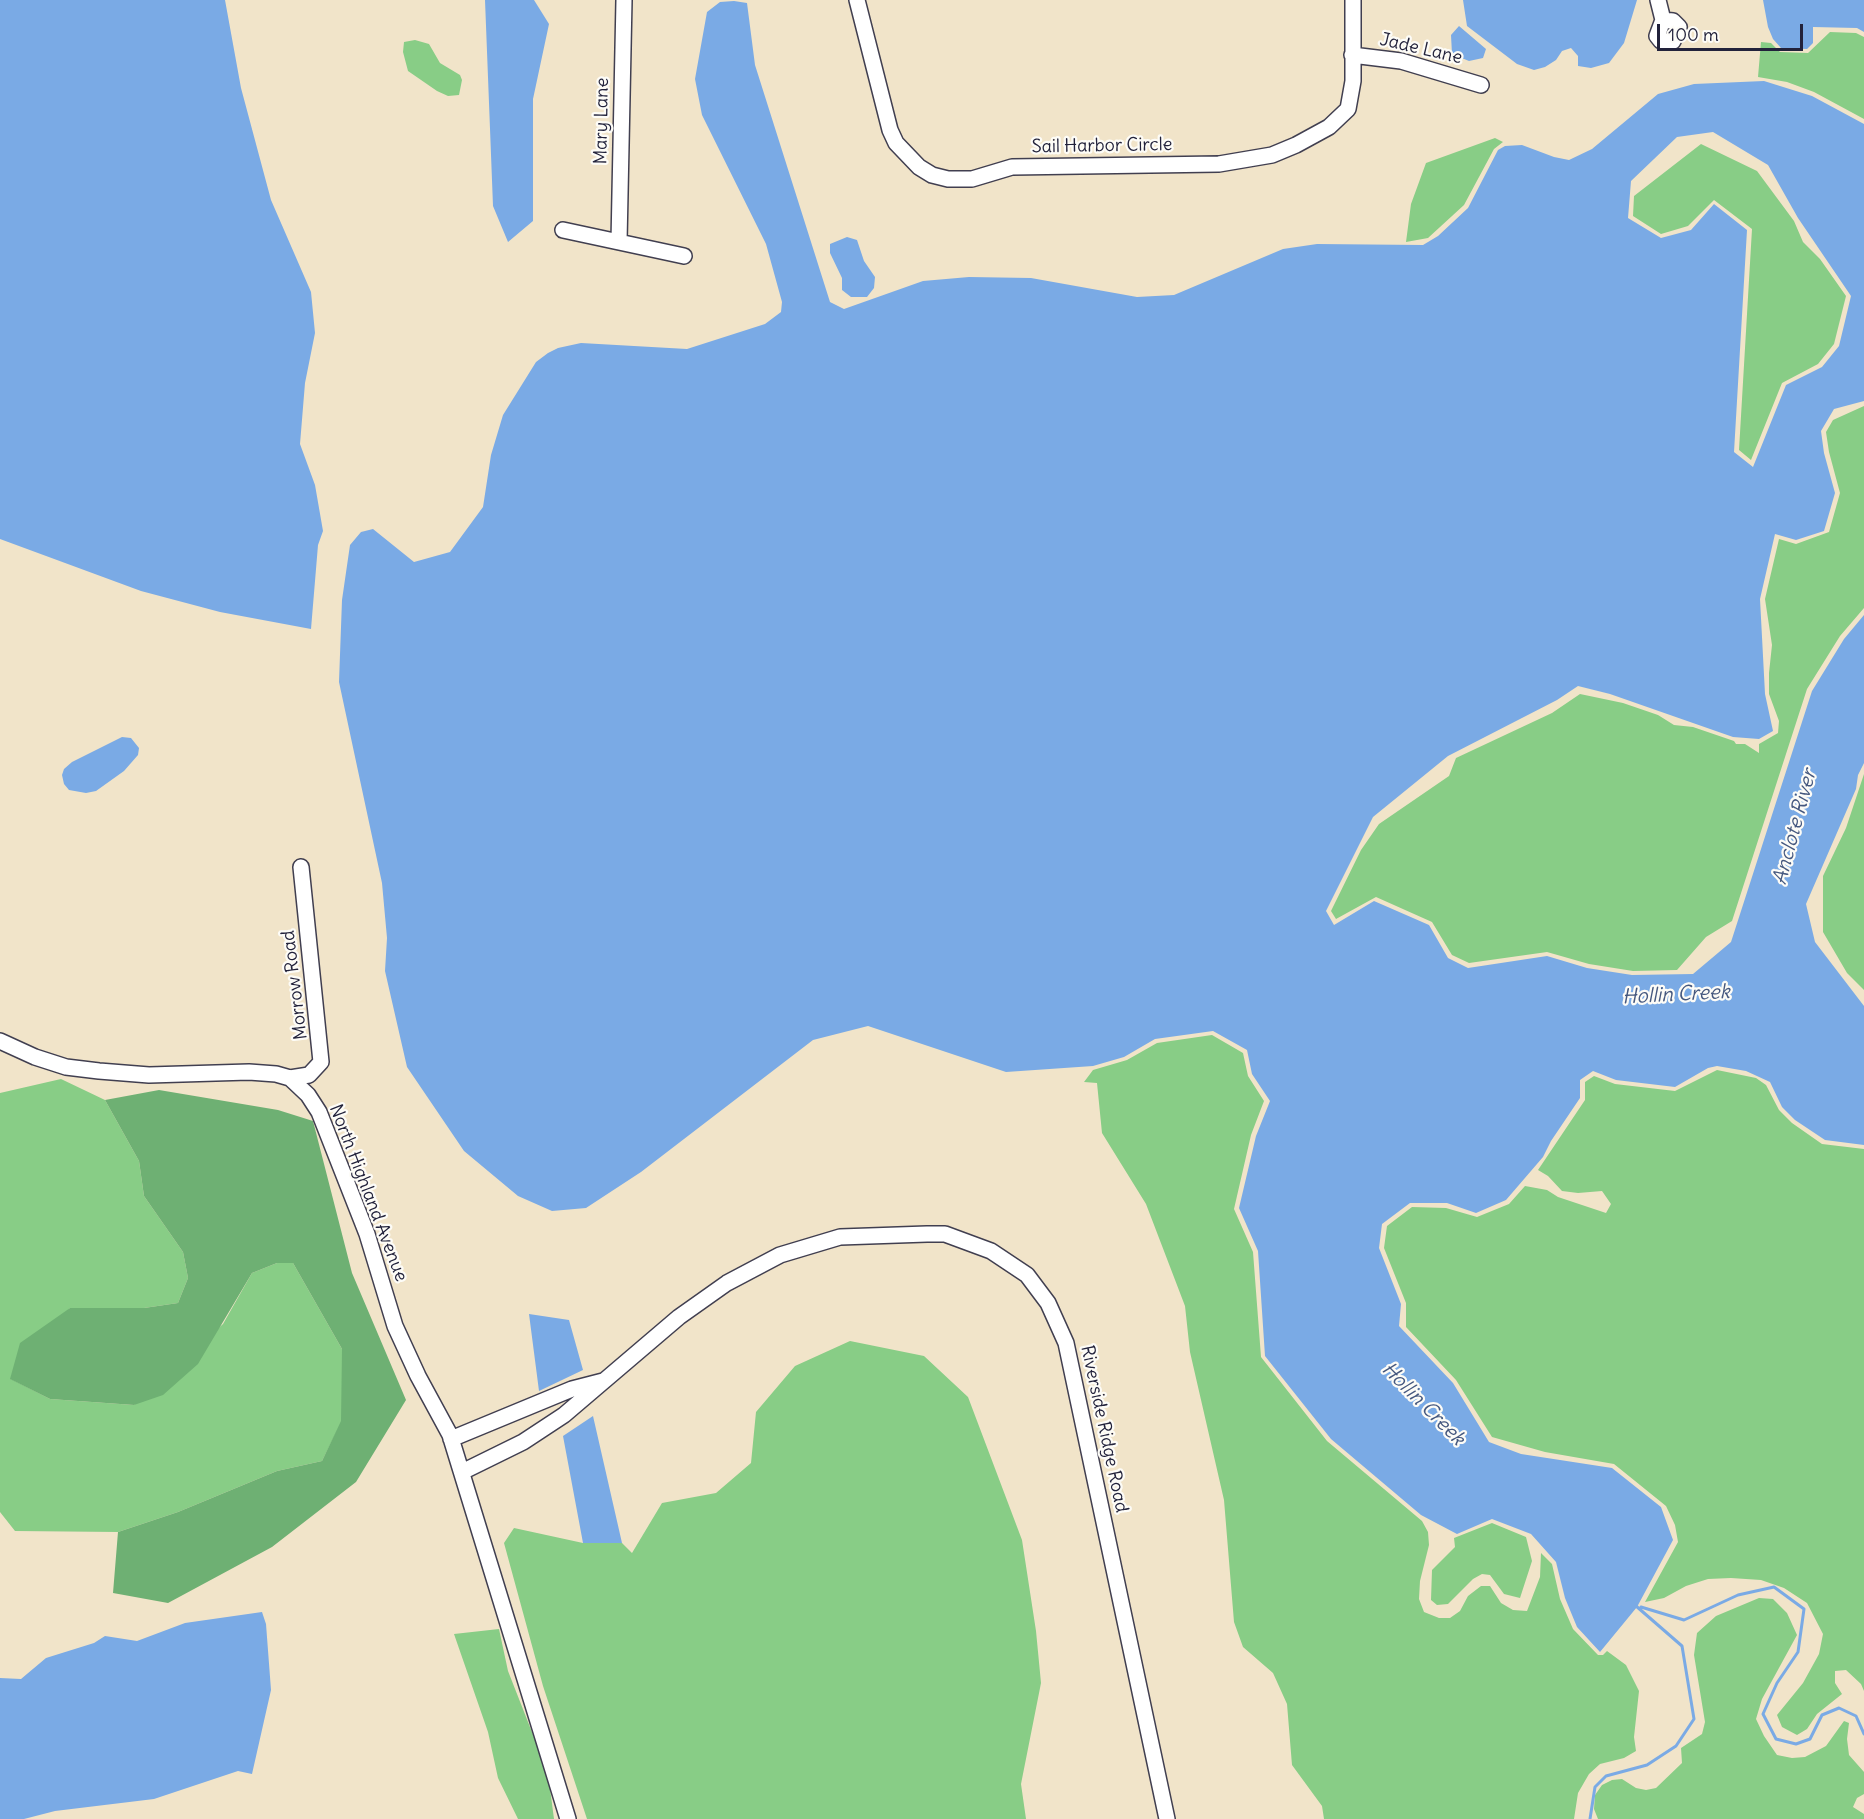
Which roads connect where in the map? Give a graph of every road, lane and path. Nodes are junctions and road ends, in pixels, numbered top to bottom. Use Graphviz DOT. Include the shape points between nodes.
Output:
graph roads {
  1 [pos="624,0"];
  2 [pos="857,0"];
  3 [pos="1353,0"];
  4 [pos="1658,0"];
  5 [pos="1663,20"];
  6 [pos="1352,55"];
  7 [pos="1481,85"];
  8 [pos="563,230"];
  9 [pos="619,242"];
  10 [pos="684,256"];
  11 [pos="301,867"];
  12 [pos="0,1041"];
  13 [pos="290,1078"];
  14 [pos="605,1381"];
  15 [pos="451,1439"];
  16 [pos="462,1472"];
  17 [pos="568,1819"];
  18 [pos="1167,1819"];
  1 -- 9 [label="street, Mary Lane"];
  2 -- 6 [label="street, Sail Harbor Circle" via="896,143 919,167 948,180 972,179 1012,167 1219,164 1272,155 1329,127 1348,109"];
  3 -- 6 [label="street, Sail Harbor Circle"];
  4 -- 5 [label="street"];
  6 -- 7 [label="street, Jade Lane" via="1401,61"];
  8 -- 9 [label="street"];
  9 -- 10 [label="street"];
  11 -- 13 [label="street, Morrow Road" via="321,1062 309,1075"];
  12 -- 13 [label="street" via="35,1058 82,1069 149,1076 249,1072"];
  13 -- 15 [label="street, North Highland Avenue" via="320,1112 367,1234 395,1326"];
  14 -- 15 [label="street, Riverside Ridge Road" via="572,1389"];
  14 -- 16 [label="street, Riverside Ridge Road" via="523,1442"];
  14 -- 18 [label="street, Riverside Ridge Road" via="679,1317 727,1283 780,1255 840,1238 945,1234 991,1251 1028,1275 1048,1303 1066,1343"];
  15 -- 16 [label="street, North Highland Avenue"];
  16 -- 17 [label="street, North Highland Avenue"];
}
